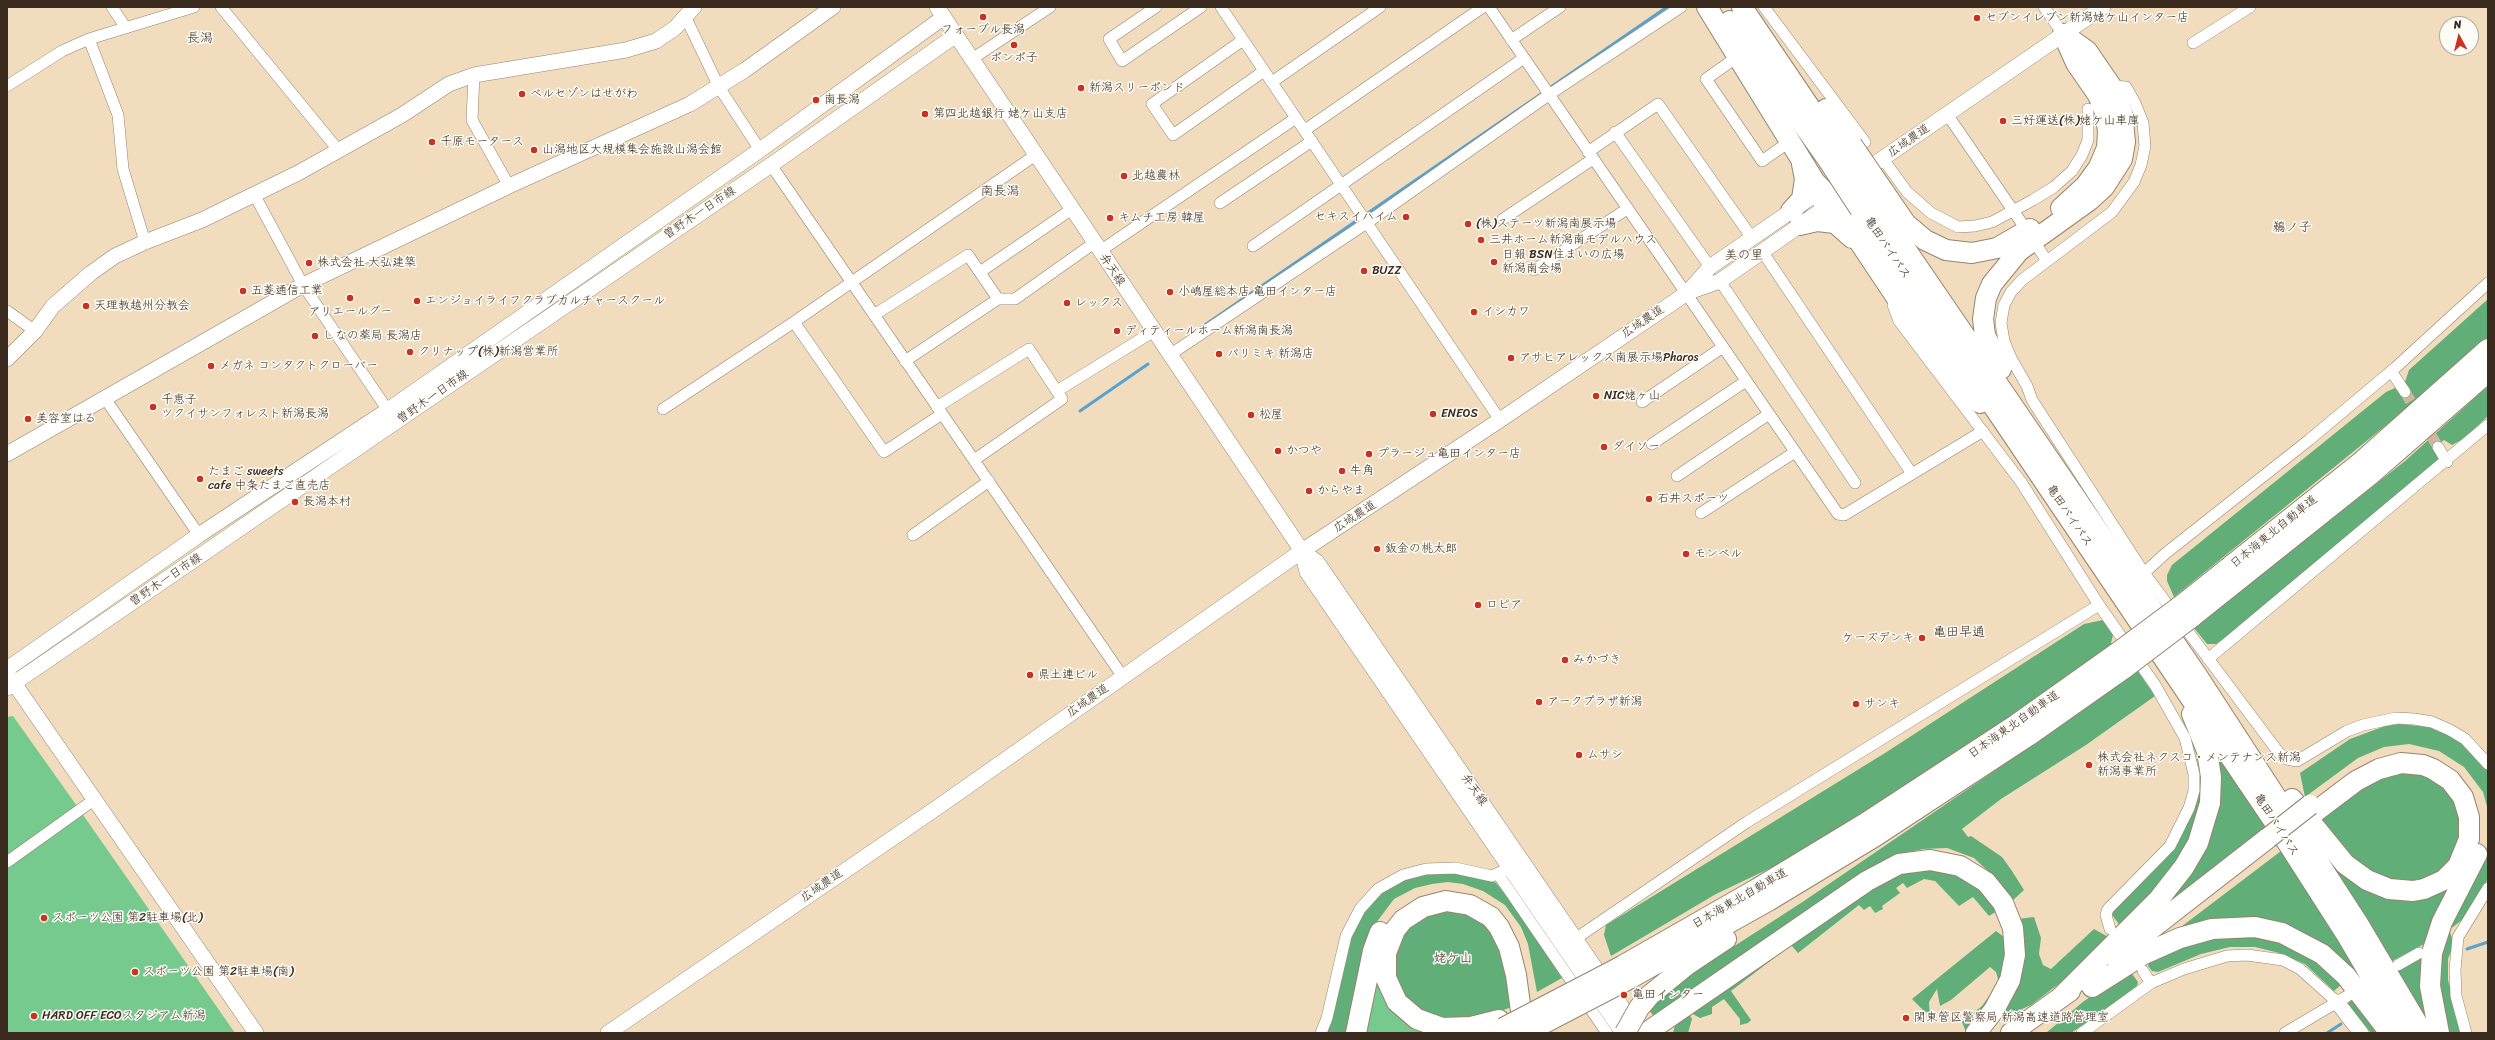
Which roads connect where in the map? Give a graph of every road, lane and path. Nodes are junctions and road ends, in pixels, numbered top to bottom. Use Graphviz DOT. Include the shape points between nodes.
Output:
graph roads {
  1 [pos="112,7"];
  2 [pos="194,7"];
  3 [pos="221,7"];
  4 [pos="834,7"];
  5 [pos="1050,7"];
  6 [pos="1156,7"];
  7 [pos="1200,7"];
  8 [pos="1221,7"];
  9 [pos="1380,7"];
  10 [pos="1483,7"];
  11 [pos="1489,7"];
  12 [pos="1560,7"];
  13 [pos="1681,7"];
  14 [pos="1696,7"];
  15 [pos="1707,7"];
  16 [pos="1720,7"];
  17 [pos="2044,7"];
  18 [pos="2103,7"];
  19 [pos="2250,7"];
  20 [pos="1752,11"];
  21 [pos="690,12"];
  22 [pos="940,12"];
  23 [pos="126,28"];
  24 [pos="2063,34"];
  25 [pos="956,35"];
  26 [pos="90,39"];
  27 [pos="1243,40"];
  28 [pos="1511,40"];
  29 [pos="2193,43"];
  30 [pos="1524,58"];
  31 [pos="972,59"];
  32 [pos="1730,62"];
  33 [pos="1264,71"];
  34 [pos="474,75"];
  35 [pos="1272,82"];
  36 [pos="7,86"];
  37 [pos="719,87"];
  38 [pos="2118,87"];
  39 [pos="1548,91"];
  40 [pos="2088,110"];
  41 [pos="1947,114"];
  42 [pos="1296,118"];
  43 [pos="1305,130"];
  44 [pos="1615,132"];
  45 [pos="1312,141"];
  46 [pos="1789,142"];
  47 [pos="760,150"];
  48 [pos="1846,150"];
  49 [pos="339,151"];
  50 [pos="1037,154"];
  51 [pos="1591,155"];
  52 [pos="1883,159"];
  53 [pos="1802,161"];
  54 [pos="771,165"];
  55 [pos="1342,185"];
  56 [pos="509,186"];
  57 [pos="254,194"];
  58 [pos="1828,195"];
  59 [pos="1872,200"];
  60 [pos="1220,203"];
  61 [pos="1072,209"];
  62 [pos="1627,209"];
  63 [pos="2013,210"];
  64 [pos="1364,218"];
  65 [pos="1796,218"];
  66 [pos="1503,220"];
  67 [pos="2023,225"];
  68 [pos="1752,238"];
  69 [pos="145,242"];
  70 [pos="1253,246"];
  71 [pos="2037,246"];
  72 [pos="1097,247"];
  73 [pos="1863,247"];
  74 [pos="1762,251"];
  75 [pos="2047,261"];
  76 [pos="1710,267"];
  77 [pos="1534,270"];
  78 [pos="980,272"];
  79 [pos="1884,280"];
  80 [pos="1720,281"];
  81 [pos="852,282"];
  82 [pos="2488,283"];
  83 [pos="302,284"];
  84 [pos="1687,293"];
  85 [pos="998,299"];
  86 [pos="7,311"];
  87 [pos="874,315"];
  88 [pos="794,322"];
  89 [pos="35,331"];
  90 [pos="1154,331"];
  91 [pos="1723,347"];
  92 [pos="2488,349"];
  93 [pos="1172,354"];
  94 [pos="7,359"];
  95 [pos="905,361"];
  96 [pos="2391,371"];
  97 [pos="2488,372"];
  98 [pos="1746,381"];
  99 [pos="1057,391"];
  100 [pos="2405,392"];
  101 [pos="104,397"];
  102 [pos="1642,402"];
  103 [pos="663,409"];
  104 [pos="388,410"];
  105 [pos="940,411"];
  106 [pos="1769,414"];
  107 [pos="1500,420"];
  108 [pos="396,422"];
  109 [pos="2016,424"];
  110 [pos="2488,425"];
  111 [pos="1984,431"];
  112 [pos="1652,444"];
  113 [pos="2438,447"];
  114 [pos="1795,452"];
  115 [pos="7,454"];
  116 [pos="974,460"];
  117 [pos="2447,462"];
  118 [pos="1912,474"];
  119 [pos="1676,476"];
  120 [pos="989,481"];
  121 [pos="1855,483"];
  122 [pos="1700,513"];
  123 [pos="2070,518"];
  124 [pos="199,535"];
  125 [pos="912,535"];
  126 [pos="1302,551"];
  127 [pos="2144,573"];
  128 [pos="2099,605"];
  129 [pos="2187,611"];
  130 [pos="2208,659"];
  131 [pos="2121,660"];
  132 [pos="7,669"];
  133 [pos="1123,677"];
  134 [pos="2198,677"];
  135 [pos="9,682"];
  136 [pos="2488,764"];
  137 [pos="95,799"];
  138 [pos="2313,808"];
  139 [pos="1874,837"];
  140 [pos="2271,842"];
  141 [pos="7,862"];
  142 [pos="1504,871"];
  143 [pos="2488,888"];
  144 [pos="2465,924"];
  145 [pos="2110,929"];
  146 [pos="2449,934"];
  147 [pos="1575,939"];
  148 [pos="2419,952"];
  149 [pos="2398,965"];
  150 [pos="1623,968"];
  151 [pos="2142,971"];
  152 [pos="2151,983"];
  153 [pos="2092,987"];
  154 [pos="2060,998"];
  155 [pos="2343,998"];
  156 [pos="1498,1027"];
  157 [pos="256,1033"];
  158 [pos="608,1033"];
  159 [pos="1321,1033"];
  160 [pos="1356,1033"];
  161 [pos="1525,1033"];
  162 [pos="1535,1033"];
  163 [pos="1607,1033"];
  164 [pos="1624,1033"];
  165 [pos="1639,1033"];
  166 [pos="1646,1033"];
  167 [pos="1976,1033"];
  168 [pos="2011,1033"];
  169 [pos="2033,1033"];
  170 [pos="2082,1033"];
  171 [pos="2285,1033"];
  172 [pos="2361,1033"];
  173 [pos="2390,1033"];
  174 [pos="2404,1033"];
  175 [pos="2423,1033"];
  176 [pos="2439,1033"];
  177 [pos="2466,1033"];
  1 -- 23 [label="street"];
  2 -- 23 [label="street"];
  3 -- 49 [label="street"];
  4 -- 37 [label="street"];
  5 -- 31 [label="street"];
  6 -- 7 [label="street" via="1109,39 1122,61"];
  8 -- 27 [label="street"];
  9 -- 35 [label="street"];
  10 -- 43 [label="street"];
  11 -- 28 [label="street"];
  12 -- 28 [label="street"];
  13 -- 39 [label="street"];
  14 -- 32 [label="street"];
  15 -- 46 [label="highway"];
  16 -- 48 [label="highway, 亀田バイパス"];
  17 -- 24 [label="street"];
  18 -- 24 [label="street, 広域農道"];
  19 -- 29 [label="street"];
  20 -- 48 [label="highway, 亀田バイパス"];
  20 -- 48 [label="street" via="1838,106"];
  21 -- 34 [label="street" via="675,28 656,40 626,50"];
  21 -- 37 [label="street"];
  22 -- 25 [label="street, 弁天線"];
  22 -- 47 [label="street, 曽野木一日市線"];
  23 -- 26 [label="street"];
  24 -- 38 [label="highway" via="2087,51"];
  24 -- 41 [label="street, 広域農道"];
  24 -- 59 [label="highway" via="2076,63 2098,95 2105,112 2108,131 2107,148 2099,167 2066,205 2015,239 1997,248 1972,253 1946,250 1925,240"];
  25 -- 31 [label="street, 弁天線"];
  25 -- 54 [label="street, 曽野木一日市線"];
  26 -- 36 [label="street" via="62,50"];
  26 -- 69 [label="street" via="118,115 123,169"];
  27 -- 33 [label="street"];
  27 -- 33 [label="street" via="1152,104 1173,135"];
  28 -- 30 [label="street"];
  30 -- 39 [label="street"];
  30 -- 55 [label="street"];
  31 -- 50 [label="street, 弁天線"];
  32 -- 46 [label="street" via="1767,121"];
  32 -- 46 [label="street" via="1706,79 1762,161"];
  33 -- 35 [label="street"];
  34 -- 49 [label="street" via="449,84 402,115"];
  34 -- 56 [label="street" via="472,120"];
  35 -- 42 [label="street"];
  37 -- 47 [label="street"];
  37 -- 56 [label="street" via="690,104"];
  38 -- 75 [label="street" via="2135,103 2143,123 2142,165 2134,182 2112,212"];
  38 -- 109 [label="highway" via="2125,129 2122,159 2115,174 2090,200 2019,251 1992,284 1986,298 1983,319 1985,335 1993,356 2014,391"];
  39 -- 51 [label="street"];
  39 -- 64 [label="street"];
  40 -- 63 [label="street" via="2088,140 2082,156 2072,171 2054,187"];
  41 -- 52 [label="street, 広域農道"];
  41 -- 63 [label="street"];
  42 -- 43 [label="street"];
  42 -- 72 [label="street"];
  43 -- 45 [label="street"];
  44 -- 51 [label="street"];
  44 -- 68 [label="street" via="1658,104"];
  44 -- 76 [label="street"];
  45 -- 55 [label="street"];
  45 -- 60 [label="street"];
  46 -- 53 [label="highway"];
  47 -- 104 [label="street, 曽野木一日市線"];
  48 -- 59 [label="highway, 亀田バイパス, bridge"];
  48 -- 59 [label="highway, bridge"];
  49 -- 57 [label="street"];
  50 -- 61 [label="street, 弁天線"];
  50 -- 81 [label="street"];
  51 -- 62 [label="street"];
  51 -- 66 [label="street"];
  52 -- 58 [label="street, 広域農道"];
  52 -- 63 [label="street" via="1907,192 1931,213 1958,227 1992,222"];
  53 -- 58 [label="highway" via="1814,182"];
  53 -- 65 [label="highway" via="1805,179"];
  54 -- 81 [label="street"];
  54 -- 108 [label="street, 曽野木一日市線"];
  55 -- 64 [label="street"];
  55 -- 70 [label="street"];
  56 -- 83 [label="street"];
  57 -- 69 [label="street" via="202,220"];
  57 -- 83 [label="street"];
  58 -- 65 [label="street, 広域農道" via="1810,198"];
  58 -- 73 [label="highway"];
  59 -- 109 [label="highway, 亀田バイパス"];
  61 -- 72 [label="street, 弁天線"];
  61 -- 78 [label="street"];
  62 -- 77 [label="street"];
  62 -- 84 [label="street"];
  63 -- 67 [label="street"];
  64 -- 93 [label="street"];
  64 -- 107 [label="street"];
  65 -- 68 [label="street, 広域農道"];
  65 -- 73 [label="highway" via="1835,223"];
  65 -- 74 [label="street"];
  68 -- 76 [label="street, 広域農道"];
  69 -- 89 [label="street" via="115,256 91,273 54,306"];
  71 -- 75 [label="street"];
  72 -- 85 [label="street" via="1015,299"];
  72 -- 90 [label="street, 弁天線"];
  73 -- 79 [label="highway"];
  74 -- 80 [label="street"];
  74 -- 118 [label="street"];
  75 -- 127 [label="street" via="2022,280 2004,305 2001,323 2004,341 2032,400"];
  76 -- 84 [label="street, 広域農道"];
  78 -- 85 [label="street"];
  78 -- 87 [label="street" via="968,255"];
  79 -- 109 [label="highway" via="1965,389"];
  79 -- 111 [label="street" via="1900,321"];
  80 -- 84 [label="street"];
  80 -- 121 [label="street"];
  81 -- 87 [label="street"];
  81 -- 88 [label="street"];
  82 -- 96 [label="street"];
  83 -- 101 [label="street"];
  83 -- 104 [label="street"];
  84 -- 91 [label="street"];
  84 -- 107 [label="street, 広域農道"];
  85 -- 95 [label="street"];
  86 -- 89 [label="street"];
  87 -- 95 [label="street"];
  88 -- 103 [label="street"];
  88 -- 105 [label="street" via="884,452"];
  89 -- 94 [label="street"];
  90 -- 93 [label="street, 弁天線"];
  90 -- 99 [label="street"];
  91 -- 98 [label="street"];
  91 -- 102 [label="street"];
  92 -- 129 [label="highway, 日本海東北自動車道" via="2410,420"];
  93 -- 126 [label="street, 弁天線"];
  95 -- 105 [label="street"];
  96 -- 100 [label="street"];
  96 -- 127 [label="street"];
  97 -- 129 [label="highway, 日本海東北自動車道" via="2370,475"];
  98 -- 106 [label="street"];
  98 -- 112 [label="street"];
  99 -- 105 [label="street" via="1029,348"];
  99 -- 116 [label="street" via="1062,399"];
  101 -- 115 [label="street"];
  101 -- 124 [label="street"];
  104 -- 108 [label="street"];
  104 -- 124 [label="street, 曽野木一日市線"];
  105 -- 116 [label="street"];
  106 -- 114 [label="street"];
  106 -- 119 [label="street"];
  107 -- 126 [label="street, 広域農道"];
  108 -- 135 [label="street, 曽野木一日市線"];
  109 -- 123 [label="highway, 亀田バイパス"];
  109 -- 134 [label="highway, 亀田バイパス"];
  110 -- 117 [label="street"];
  111 -- 118 [label="street"];
  111 -- 128 [label="street" via="2021,482"];
  113 -- 117 [label="street"];
  114 -- 118 [label="street" via="1838,514 1844,515"];
  114 -- 122 [label="street"];
  116 -- 120 [label="street"];
  117 -- 130 [label="street"];
  120 -- 125 [label="street"];
  120 -- 133 [label="street"];
  123 -- 154 [label="highway" via="2085,546 2160,660 2191,713 2206,751 2211,790 2204,829 2184,867 2158,899"];
  123 -- 174 [label="highway, 亀田バイパス" via="2273,820 2346,934"];
  124 -- 132 [label="street, 曽野木一日市線"];
  126 -- 133 [label="street, 広域農道"];
  126 -- 142 [label="street, 弁天線" via="1307,572"];
  126 -- 147 [label="street, 弁天線" via="1317,562"];
  127 -- 130 [label="street"];
  128 -- 145 [label="street" via="2155,685 2185,738 2194,774 2194,791 2189,808 2170,846 2108,909 2106,915"];
  128 -- 147 [label="street" via="1754,818"];
  129 -- 131 [label="highway, 日本海東北自動車道, bridge"];
  130 -- 136 [label="street" via="2272,745 2287,759 2297,761 2331,740 2363,725 2396,718 2432,722 2450,730 2465,740"];
  131 -- 139 [label="highway, 日本海東北自動車道" via="2028,736"];
  131 -- 150 [label="highway, 日本海東北自動車道" via="1755,890"];
  133 -- 158 [label="street, 広域農道"];
  134 -- 138 [label="highway" via="2323,839 2345,864 2366,880 2401,891 2413,891 2434,885 2444,880 2458,866 2469,839 2469,817 2463,797 2450,780 2423,765 2401,764 2379,769"];
  134 -- 175 [label="highway, 亀田バイパス" via="2359,925"];
  135 -- 137 [label="street"];
  137 -- 141 [label="street"];
  137 -- 157 [label="street"];
  138 -- 140 [label="highway"];
  138 -- 176 [label="highway" via="2353,772 2375,760 2394,754 2420,754 2443,762 2461,776 2472,790 2481,818 2480,841 2474,863 2442,922 2430,964 2431,1002"];
  139 -- 150 [label="highway, 日本海東北自動車道" via="1768,901"];
  139 -- 164 [label="highway, bridge" via="1687,965 1650,995"];
  140 -- 153 [label="highway"];
  140 -- 154 [label="highway"];
  142 -- 159 [label="street" via="1485,875 1455,868 1426,869 1403,875 1378,889 1360,909 1346,936 1327,1018"];
  142 -- 163 [label="street"];
  142 -- 164 [label="street, 弁天線"];
  143 -- 144 [label="street"];
  144 -- 146 [label="street"];
  144 -- 177 [label="street" via="2458,937 2455,970 2456,996"];
  147 -- 165 [label="street, 弁天線"];
  148 -- 149 [label="street"];
  150 -- 156 [label="highway" via="1541,1001"];
  150 -- 161 [label="highway, 日本海東北自動車道, bridge"];
  151 -- 152 [label="street"];
  152 -- 155 [label="street" via="2206,961 2247,955 2264,956 2283,960 2300,969"];
  152 -- 170 [label="street"];
  153 -- 169 [label="highway"];
  153 -- 173 [label="highway" via="2144,954 2180,938 2212,929 2255,927 2282,933 2322,954 2346,976"];
  154 -- 168 [label="highway"];
  155 -- 171 [label="street"];
  155 -- 172 [label="street"];
  156 -- 161 [label="highway" via="1442,1028 1417,1019 1397,1002 1386,978 1386,953 1395,930 1403,920 1423,907 1446,901 1470,905 1491,918 1499,927 1509,947"];
  160 -- 162 [label="highway" via="1372,951 1387,919 1411,899 1445,890 1456,890 1479,897 1498,909 1512,927 1525,962"];
  166 -- 167 [label="highway" via="1868,881 1899,864 1930,860 1960,866 1986,882 2003,903 2013,928 2015,955 2010,980 1994,1010"];
}
